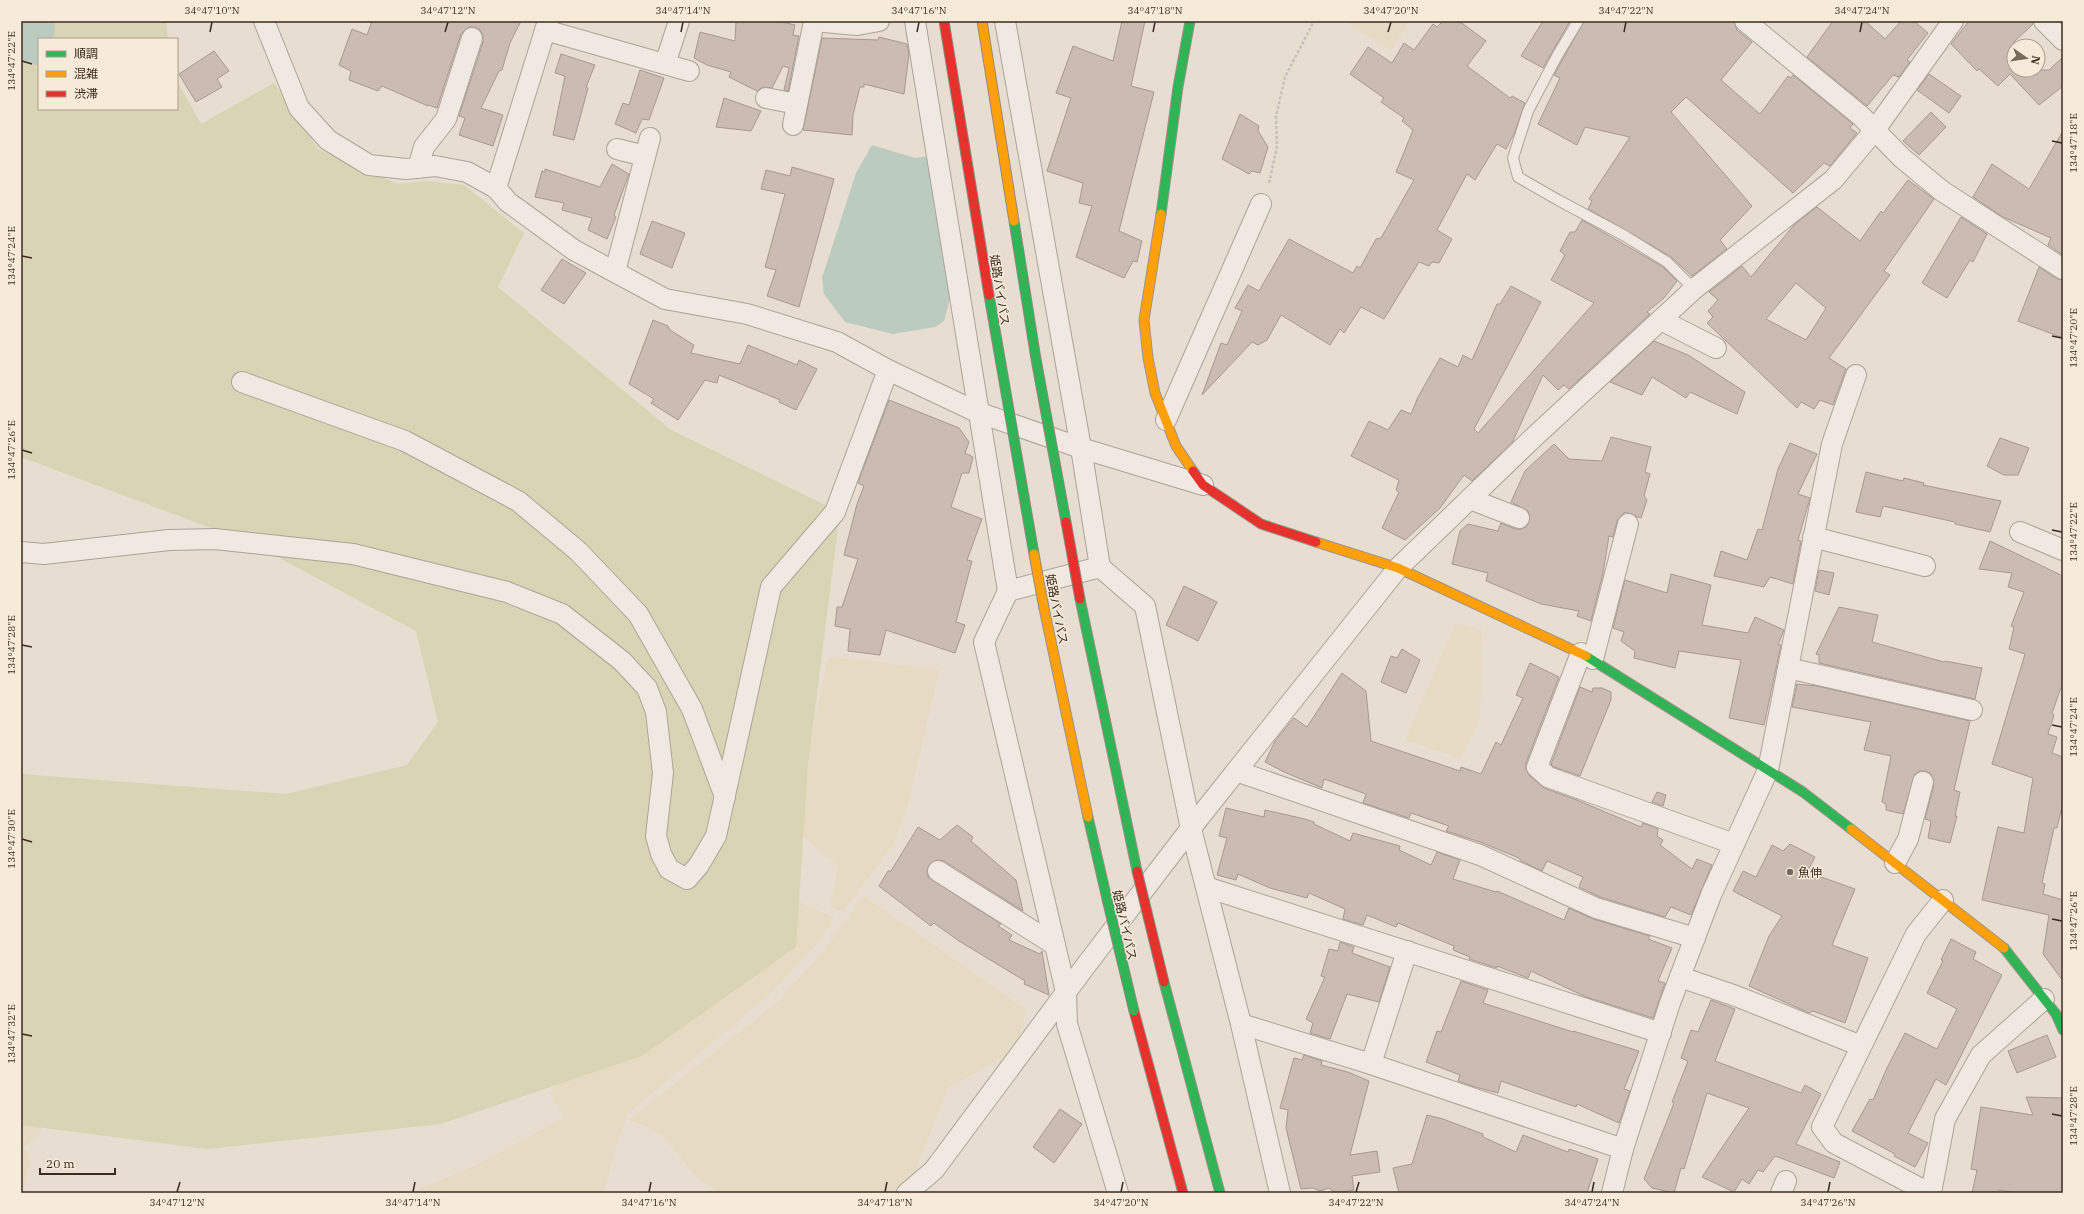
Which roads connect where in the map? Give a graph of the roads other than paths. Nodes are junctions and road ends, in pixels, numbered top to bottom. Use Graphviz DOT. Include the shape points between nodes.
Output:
graph roads {
  1 [pos="264,21"];
  2 [pos="679,21"];
  3 [pos="814,21"];
  4 [pos="879,21"];
  5 [pos="915,21"];
  6 [pos="944,21"];
  7 [pos="982,21"];
  8 [pos="1005,21"];
  9 [pos="1190,21"];
  10 [pos="1578,21"];
  11 [pos="1745,21"];
  12 [pos="1953,21"];
  13 [pos="2044,21"];
  14 [pos="547,25"];
  15 [pos="472,38"];
  16 [pos="2063,40"];
  17 [pos="666,64"];
  18 [pos="689,71"];
  19 [pos="766,98"];
  20 [pos="797,104"];
  21 [pos="793,125"];
  22 [pos="1874,131"];
  23 [pos="650,138"];
  24 [pos="617,149"];
  25 [pos="645,156"];
  26 [pos="418,168"];
  27 [pos="496,188"];
  28 [pos="1260,204"];
  29 [pos="2063,269"];
  30 [pos="615,272"];
  31 [pos="1694,289"];
  32 [pos="1661,320"];
  33 [pos="1716,348"];
  34 [pos="888,370"];
  35 [pos="1856,375"];
  36 [pos="242,382"];
  37 [pos="977,412"];
  38 [pos="1166,420"];
  39 [pos="1082,448"];
  40 [pos="1203,486"];
  41 [pos="1470,499"];
  42 [pos="1519,518"];
  43 [pos="1628,524"];
  44 [pos="2020,532"];
  45 [pos="1813,537"];
  46 [pos="2063,550"];
  47 [pos="21,552"];
  48 [pos="1925,566"];
  49 [pos="1100,567"];
  50 [pos="1398,568"];
  51 [pos="1008,591"];
  52 [pos="1587,656"];
  53 [pos="1788,668"];
  54 [pos="1972,710"];
  55 [pos="1768,770"];
  56 [pos="1236,771"];
  57 [pos="1923,782"];
  58 [pos="724,797"];
  59 [pos="1191,829"];
  60 [pos="1734,844"];
  61 [pos="1896,863"];
  62 [pos="938,871"];
  63 [pos="1206,887"];
  64 [pos="1944,900"];
  65 [pos="1695,938"];
  66 [pos="1055,945"];
  67 [pos="1407,951"];
  68 [pos="1680,977"];
  69 [pos="1066,992"];
  70 [pos="2044,998"];
  71 [pos="1241,1024"];
  72 [pos="2063,1030"];
  73 [pos="1661,1033"];
  74 [pos="1861,1046"];
  75 [pos="1371,1064"];
  76 [pos="1623,1149"];
  77 [pos="907,1193"];
  78 [pos="1118,1193"];
  79 [pos="1183,1193"];
  80 [pos="1220,1193"];
  81 [pos="1280,1193"];
  82 [pos="1612,1193"];
  83 [pos="1930,1193"];
  1 -- 26 [label="street" via="299,108 328,140 369,165"];
  2 -- 17 [label="street"];
  3 -- 4 [label="street" via="857,25"];
  3 -- 20 [label="street"];
  5 -- 37 [label="street"];
  6 -- 79 [label="main road, 姫路バイパス, bridge" via="1005,395 1044,608 1107,899 1134,1012"];
  7 -- 80 [label="main road, 姫路バイパス, bridge" via="1036,359 1080,600 1137,871 1180,1047"];
  8 -- 39 [label="street"];
  9 -- 38 [label="main road" via="1144,320 1154,386"];
  10 -- 31 [label="lane" via="1528,111 1513,158 1518,177 1667,262"];
  11 -- 22 [label="street" via="1861,116"];
  12 -- 22 [label="street"];
  13 -- 16 [label="street"];
  14 -- 17 [label="street"];
  14 -- 27 [label="street"];
  15 -- 26 [label="street" via="446,119 424,147"];
  17 -- 18 [label="street"];
  19 -- 20 [label="street"];
  20 -- 21 [label="street"];
  22 -- 29 [label="street" via="1942,191"];
  22 -- 31 [label="street" via="1833,180"];
  23 -- 25 [label="street"];
  24 -- 25 [label="street"];
  25 -- 30 [label="street"];
  26 -- 27 [label="street" via="435,166 467,172"];
  27 -- 30 [label="street" via="508,202 568,245"];
  28 -- 38 [label="street"];
  30 -- 34 [label="street" via="665,299 747,314 837,342"];
  31 -- 32 [label="street"];
  32 -- 33 [label="street"];
  32 -- 41 [label="street"];
  34 -- 37 [label="street"];
  34 -- 58 [label="street" via="835,512 771,587"];
  35 -- 45 [label="street" via="1832,444"];
  36 -- 58 [label="street" via="405,441 518,501 578,551 638,614 692,709"];
  37 -- 39 [label="street"];
  37 -- 51 [label="street"];
  38 -- 40 [label="main road" via="1176,446"];
  39 -- 40 [label="street"];
  39 -- 49 [label="street"];
  40 -- 50 [label="main road" via="1261,524"];
  41 -- 42 [label="street"];
  41 -- 50 [label="street"];
  43 -- 52 [label="street"];
  44 -- 46 [label="street"];
  45 -- 48 [label="street"];
  45 -- 53 [label="street"];
  47 -- 58 [label="street" via="44,554 170,540 215,538 353,554 507,592 562,614 622,661 647,688 656,712 663,773 656,836 669,869 687,879 700,865 716,836"];
  49 -- 51 [label="street"];
  49 -- 59 [label="street" via="1145,606"];
  50 -- 52 [label="main road"];
  50 -- 56 [label="street"];
  51 -- 66 [label="street" via="984,642"];
  52 -- 55 [label="main road"];
  52 -- 60 [label="street" via="1537,767 1548,777"];
  53 -- 54 [label="street"];
  53 -- 55 [label="street"];
  55 -- 60 [label="street"];
  55 -- 61 [label="main road" via="1803,792"];
  56 -- 59 [label="street"];
  56 -- 65 [label="street" via="1480,855 1596,908"];
  57 -- 61 [label="street" via="1908,839"];
  59 -- 63 [label="street"];
  59 -- 69 [label="street"];
  60 -- 65 [label="street"];
  61 -- 64 [label="main road"];
  62 -- 66 [label="street"];
  63 -- 67 [label="street"];
  63 -- 71 [label="street"];
  64 -- 70 [label="main road" via="2003,946"];
  64 -- 74 [label="street" via="1916,934"];
  65 -- 68 [label="street"];
  66 -- 69 [label="street"];
  67 -- 73 [label="street"];
  67 -- 75 [label="street"];
  68 -- 73 [label="street"];
  68 -- 74 [label="street" via="1736,996"];
  69 -- 77 [label="street" via="934,1170"];
  69 -- 78 [label="street" via="1067,1024"];
  70 -- 72 [label="main road" via="2056,1014"];
  70 -- 83 [label="street" via="1981,1055 1945,1119"];
  71 -- 75 [label="street"];
  71 -- 81 [label="street"];
  73 -- 76 [label="street"];
  74 -- 83 [label="street" via="1822,1127 1834,1143"];
  75 -- 76 [label="street"];
  76 -- 82 [label="street"];
}
